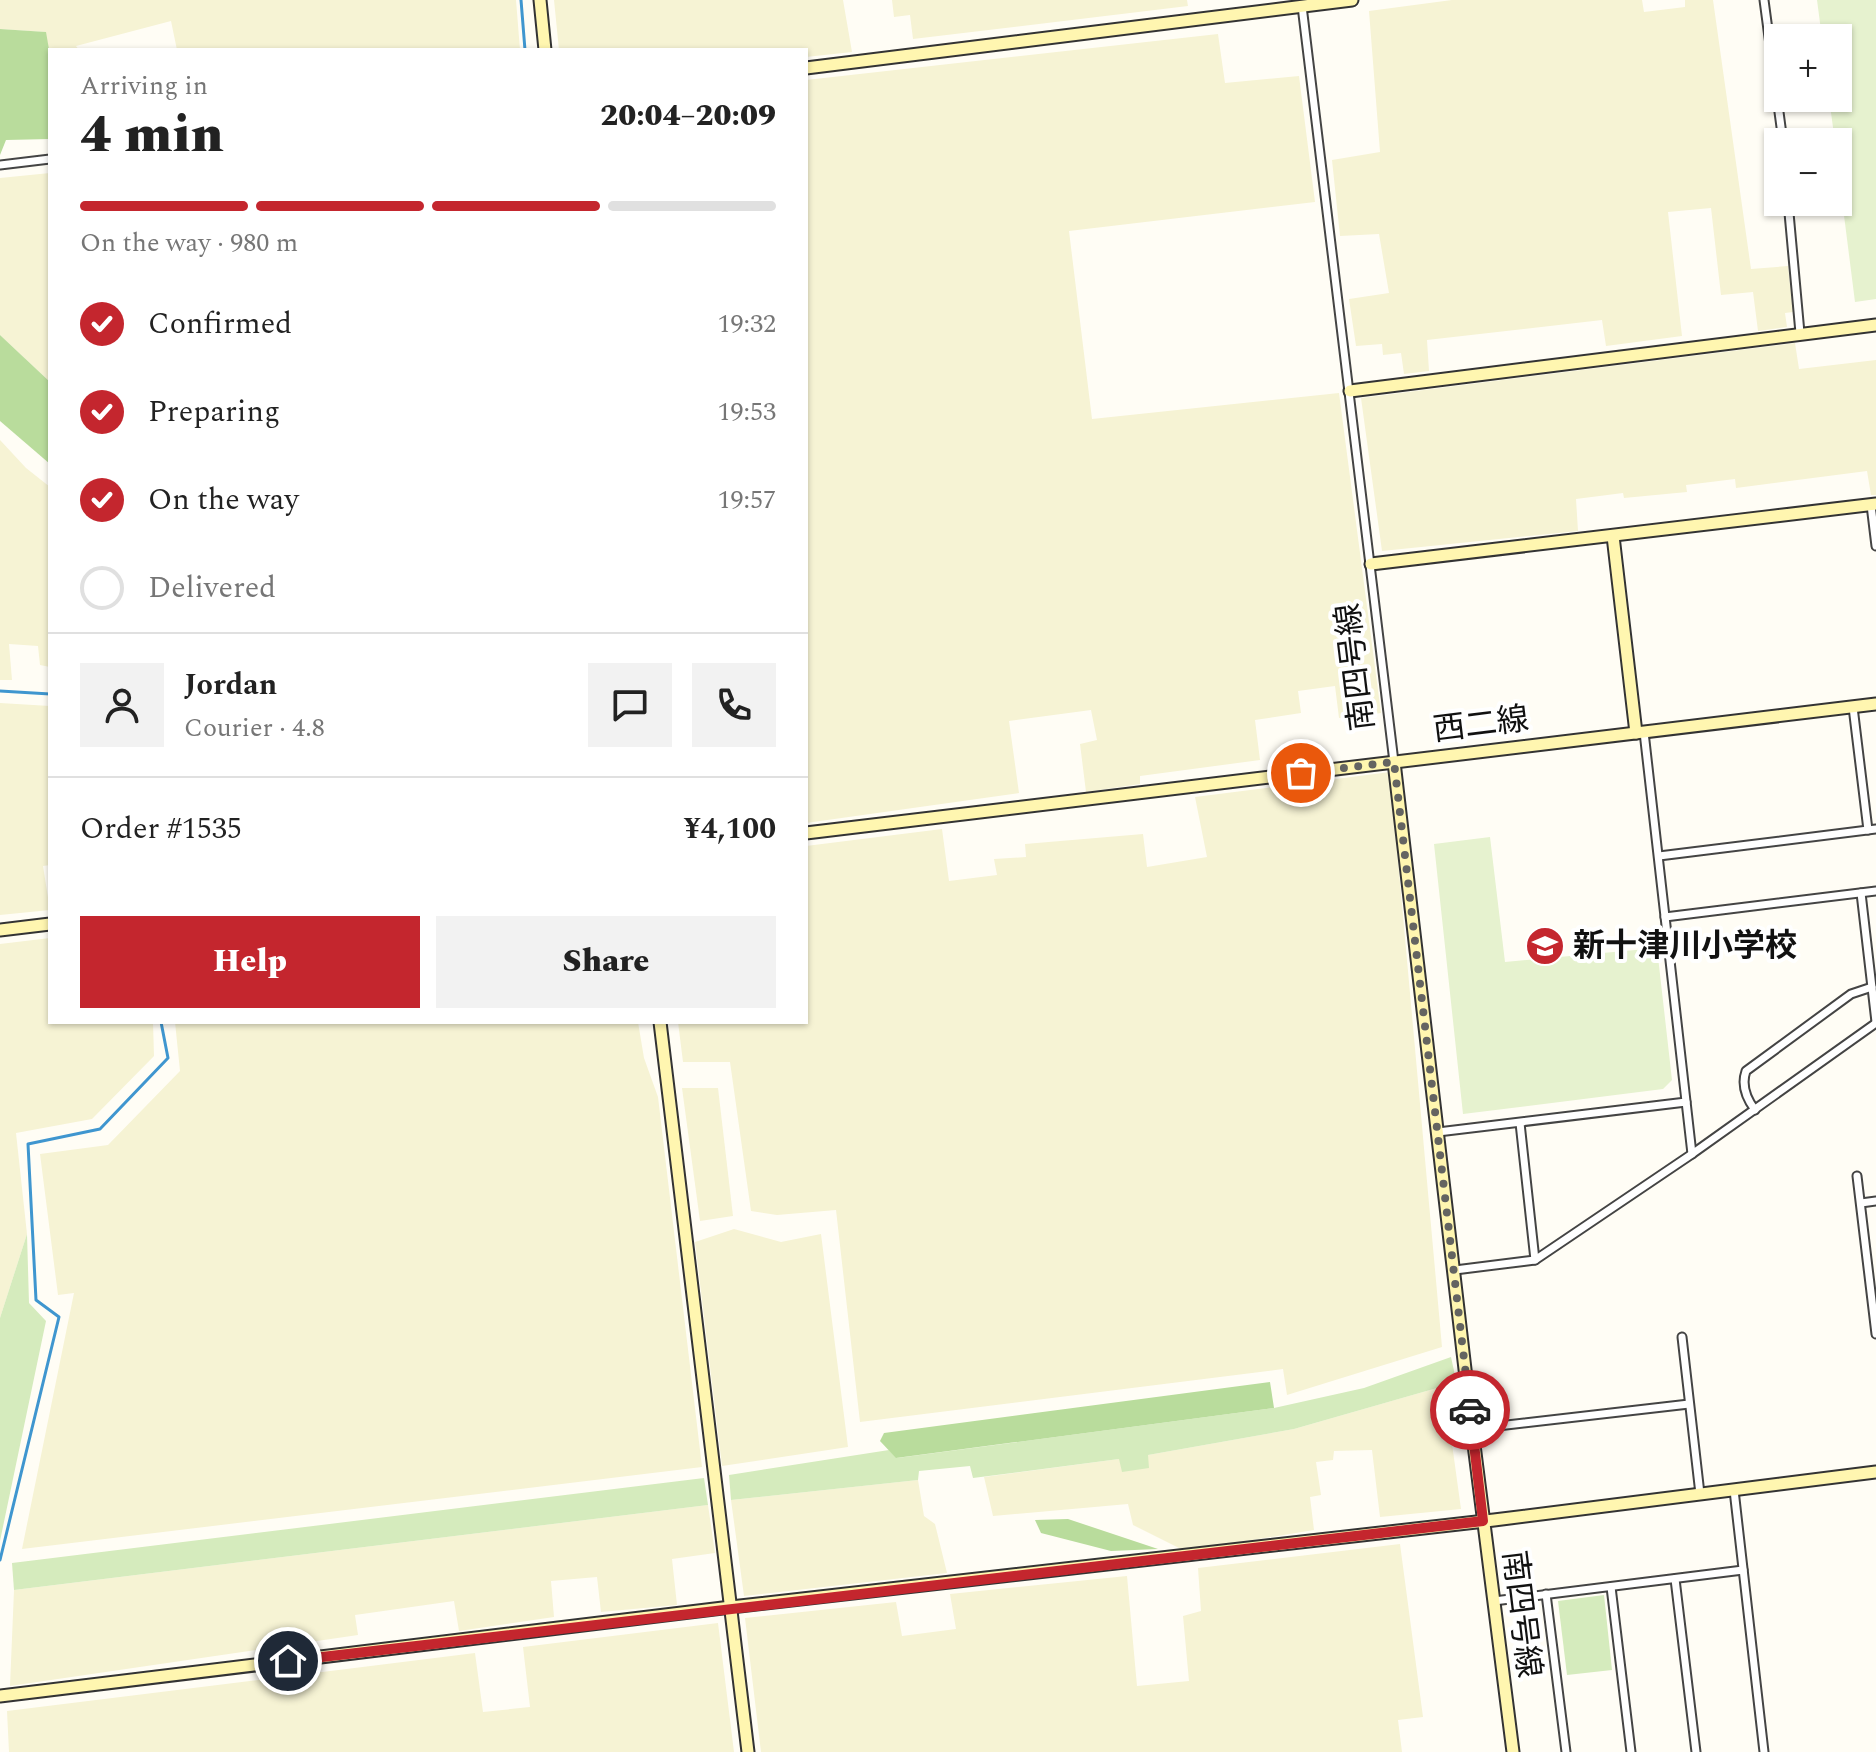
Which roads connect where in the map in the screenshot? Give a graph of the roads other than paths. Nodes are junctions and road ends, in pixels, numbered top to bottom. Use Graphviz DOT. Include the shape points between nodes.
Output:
graph roads {
  1 [pos="540,0"];
  2 [pos="1352,0"];
  3 [pos="1764,0"];
  4 [pos="1302,6"];
  5 [pos="545,48"];
  6 [pos="808,68"];
  7 [pos="1781,128"];
  8 [pos="48,159"];
  9 [pos="0,165"];
  10 [pos="1789,216"];
  11 [pos="1876,325"];
  12 [pos="1800,333"];
  13 [pos="1350,391"];
  14 [pos="1874,505"];
  15 [pos="1613,536"];
  16 [pos="1876,546"];
  17 [pos="1371,564"];
  18 [pos="1876,704"];
  19 [pos="1853,707"];
  20 [pos="1640,732"];
  21 [pos="1394,762"];
  22 [pos="1872,829"];
  23 [pos="808,833"];
  24 [pos="1659,856"];
  25 [pos="1876,891"];
  26 [pos="1861,893"];
  27 [pos="1665,917"];
  28 [pos="48,924"];
  29 [pos="0,930"];
  30 [pos="1872,987"];
  31 [pos="1876,1023"];
  32 [pos="660,1024"];
  33 [pos="1686,1102"];
  34 [pos="1755,1110"];
  35 [pos="1520,1123"];
  36 [pos="1438,1132"];
  37 [pos="1692,1154"];
  38 [pos="1857,1176"];
  39 [pos="1876,1201"];
  40 [pos="1861,1203"];
  41 [pos="1535,1260"];
  42 [pos="1455,1270"];
  43 [pos="1874,1292"];
  44 [pos="1876,1334"];
  45 [pos="1682,1337"];
  46 [pos="1689,1404"];
  47 [pos="1472,1429"];
  48 [pos="1876,1472"];
  49 [pos="1734,1490"];
  50 [pos="1700,1494"];
  51 [pos="1483,1521"];
  52 [pos="1743,1570"];
  53 [pos="1675,1579"];
  54 [pos="1611,1587"];
  55 [pos="1546,1594"];
  56 [pos="1494,1601"];
  57 [pos="731,1607"];
  58 [pos="1,1696"];
  59 [pos="748,1752"];
  60 [pos="1513,1752"];
  61 [pos="1566,1752"];
  62 [pos="1631,1752"];
  63 [pos="1696,1752"];
  64 [pos="1764,1752"];
  1 -- 5 [label="street"];
  2 -- 4 [label="street"];
  3 -- 7 [label="street"];
  4 -- 6 [label="street"];
  4 -- 13 [label="street, 南四号線"];
  8 -- 9 [label="street"];
  10 -- 12 [label="street"];
  11 -- 12 [label="street"];
  12 -- 13 [label="street"];
  13 -- 17 [label="street, 南四号線"];
  14 -- 15 [label="street"];
  14 -- 16 [label="street"];
  15 -- 17 [label="street"];
  15 -- 20 [label="street"];
  17 -- 21 [label="street, 南四号線"];
  18 -- 19 [label="street, 西二線"];
  19 -- 20 [label="street, 西二線"];
  19 -- 22 [label="street"];
  20 -- 21 [label="street, 西二線"];
  20 -- 24 [label="street"];
  21 -- 23 [label="street, 西二線"];
  21 -- 36 [label="street, 南四号線"];
  22 -- 24 [label="street"];
  24 -- 27 [label="street"];
  25 -- 26 [label="street"];
  26 -- 27 [label="street"];
  26 -- 30 [label="street"];
  27 -- 33 [label="street"];
  28 -- 29 [label="street"];
  30 -- 31 [label="street"];
  30 -- 34 [label="street" via="1851,994 1746,1071 1747,1098"];
  31 -- 34 [label="street"];
  32 -- 57 [label="street"];
  33 -- 35 [label="street"];
  33 -- 37 [label="street"];
  34 -- 37 [label="street"];
  35 -- 36 [label="street"];
  35 -- 41 [label="street"];
  36 -- 42 [label="street, 南四号線"];
  37 -- 41 [label="street"];
  38 -- 40 [label="street"];
  39 -- 40 [label="street"];
  40 -- 43 [label="street"];
  41 -- 42 [label="street"];
  42 -- 47 [label="street, 南四号線"];
  43 -- 44 [label="street"];
  45 -- 46 [label="street"];
  46 -- 47 [label="street"];
  46 -- 50 [label="street"];
  47 -- 51 [label="street, 南四号線"];
  48 -- 49 [label="street"];
  49 -- 50 [label="street"];
  49 -- 52 [label="street"];
  50 -- 51 [label="street"];
  51 -- 56 [label="street, 南四号線"];
  51 -- 57 [label="street"];
  52 -- 53 [label="street"];
  52 -- 64 [label="street"];
  53 -- 54 [label="street"];
  53 -- 63 [label="street"];
  54 -- 55 [label="street"];
  54 -- 62 [label="street"];
  55 -- 56 [label="street"];
  55 -- 61 [label="street"];
  56 -- 60 [label="street, 南四号線"];
  57 -- 58 [label="street"];
  57 -- 59 [label="street"];
}
